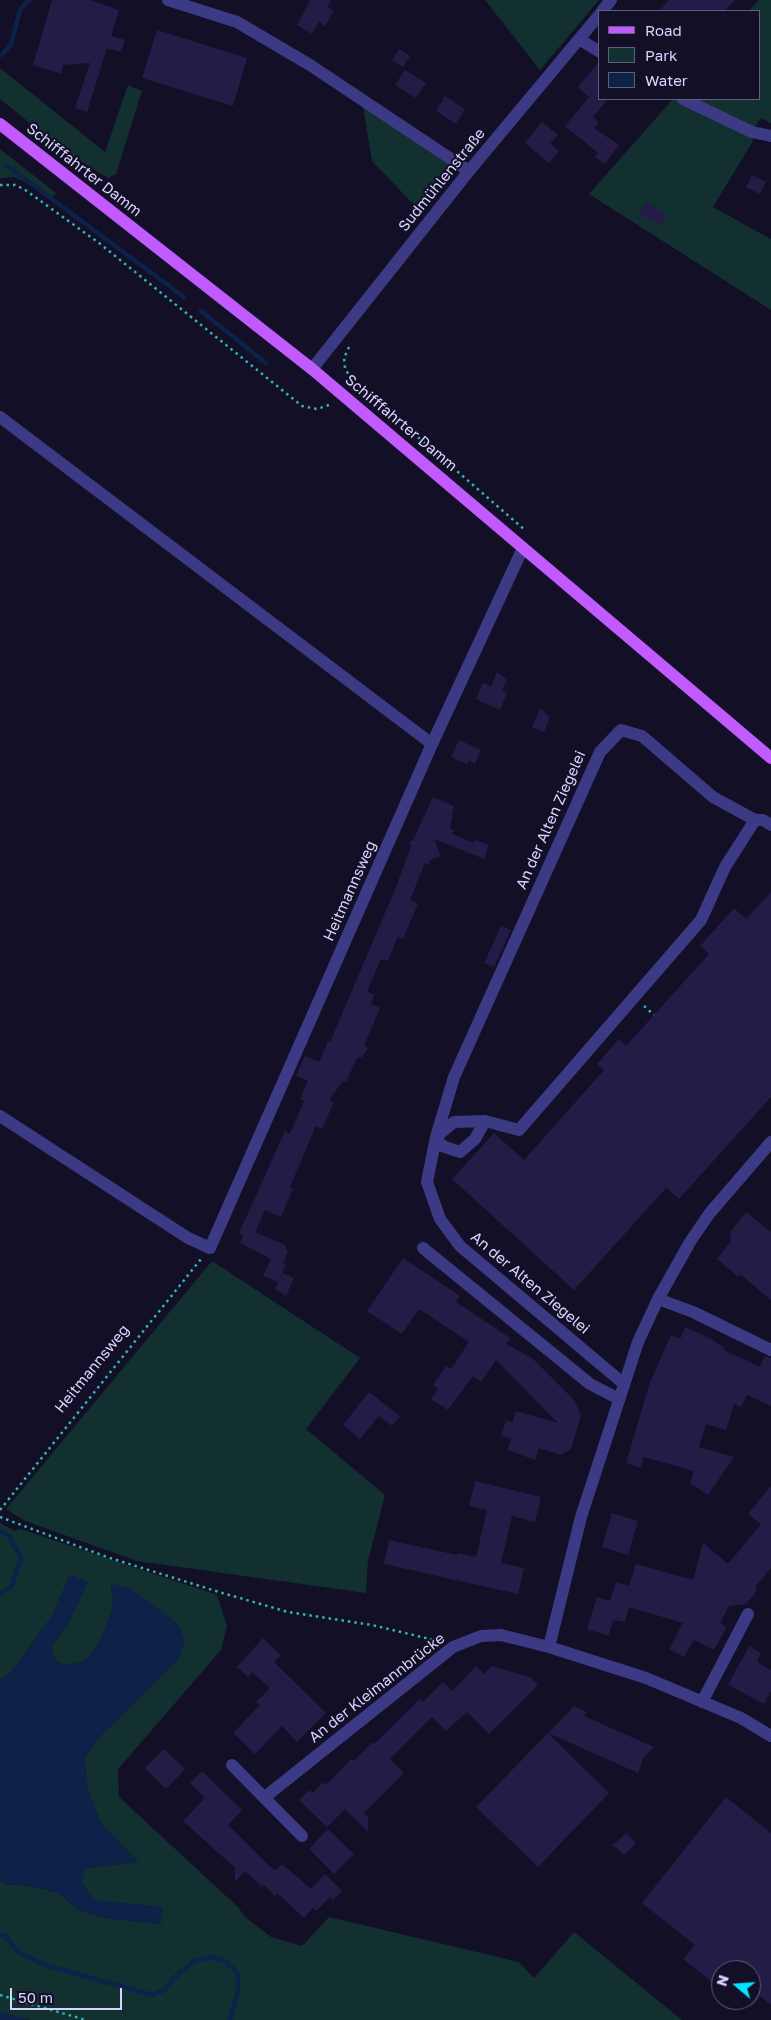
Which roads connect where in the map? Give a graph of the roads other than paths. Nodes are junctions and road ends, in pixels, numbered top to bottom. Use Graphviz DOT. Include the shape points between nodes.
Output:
graph roads {
  1 [pos="168,0"];
  2 [pos="611,0"];
  3 [pos="603,10"];
  4 [pos="598,16"];
  5 [pos="579,39"];
  6 [pos="598,51"];
  7 [pos="685,100"];
  8 [pos="0,124"];
  9 [pos="771,136"];
  10 [pos="470,171"];
  11 [pos="312,369"];
  12 [pos="0,417"];
  13 [pos="522,548"];
  14 [pos="432,744"];
  15 [pos="771,758"];
  16 [pos="755,820"];
  17 [pos="771,826"];
  18 [pos="0,1116"];
  19 [pos="485,1121"];
  20 [pos="436,1137"];
  21 [pos="771,1142"];
  22 [pos="423,1248"];
  23 [pos="658,1299"];
  24 [pos="771,1350"];
  25 [pos="624,1384"];
  26 [pos="620,1399"];
  27 [pos="748,1614"];
  28 [pos="549,1647"];
  29 [pos="702,1702"];
  30 [pos="771,1736"];
  31 [pos="232,1765"];
  32 [pos="265,1797"];
  33 [pos="302,1836"];
  1 -- 10 [label="street" via="237,22 310,65"];
  2 -- 3 [label="street, Sudmühlenstraße"];
  4 -- 5 [label="street, Sudmühlenstraße"];
  5 -- 6 [label="street"];
  5 -- 10 [label="street, Sudmühlenstraße"];
  7 -- 9 [label="street" via="752,132"];
  8 -- 11 [label="main road, Schifffahrter Damm"];
  10 -- 11 [label="street, Sudmühlenstraße"];
  11 -- 13 [label="main road, Schifffahrter Damm"];
  12 -- 14 [label="street"];
  13 -- 14 [label="street, Heitmannsweg"];
  13 -- 15 [label="main road, Schifffahrter Damm"];
  14 -- 18 [label="street, Heitmannsweg" via="210,1248 188,1238"];
  16 -- 17 [label="street" via="763,820"];
  16 -- 19 [label="street" via="725,867 701,920 519,1130"];
  16 -- 20 [label="street, An der Alten Ziegelei" via="713,797 642,736 621,730 600,752 454,1077"];
  19 -- 20 [label="street" via="454,1122"];
  19 -- 20 [label="street" via="475,1140 460,1152 442,1146"];
  20 -- 25 [label="street, An der Alten Ziegelei" via="427,1182 440,1219 460,1246"];
  21 -- 23 [label="street" via="709,1214"];
  22 -- 26 [label="street" via="590,1384"];
  23 -- 24 [label="street" via="693,1312"];
  23 -- 25 [label="street" via="638,1342"];
  25 -- 26 [label="street"];
  26 -- 28 [label="street" via="581,1516"];
  27 -- 29 [label="street"];
  28 -- 29 [label="street, An der Kleimannbrücke" via="646,1678"];
  28 -- 32 [label="street, An der Kleimannbrücke" via="501,1635 481,1636 453,1647"];
  29 -- 30 [label="street, An der Kleimannbrücke" via="741,1718"];
  31 -- 32 [label="street"];
  32 -- 33 [label="street"];
}
